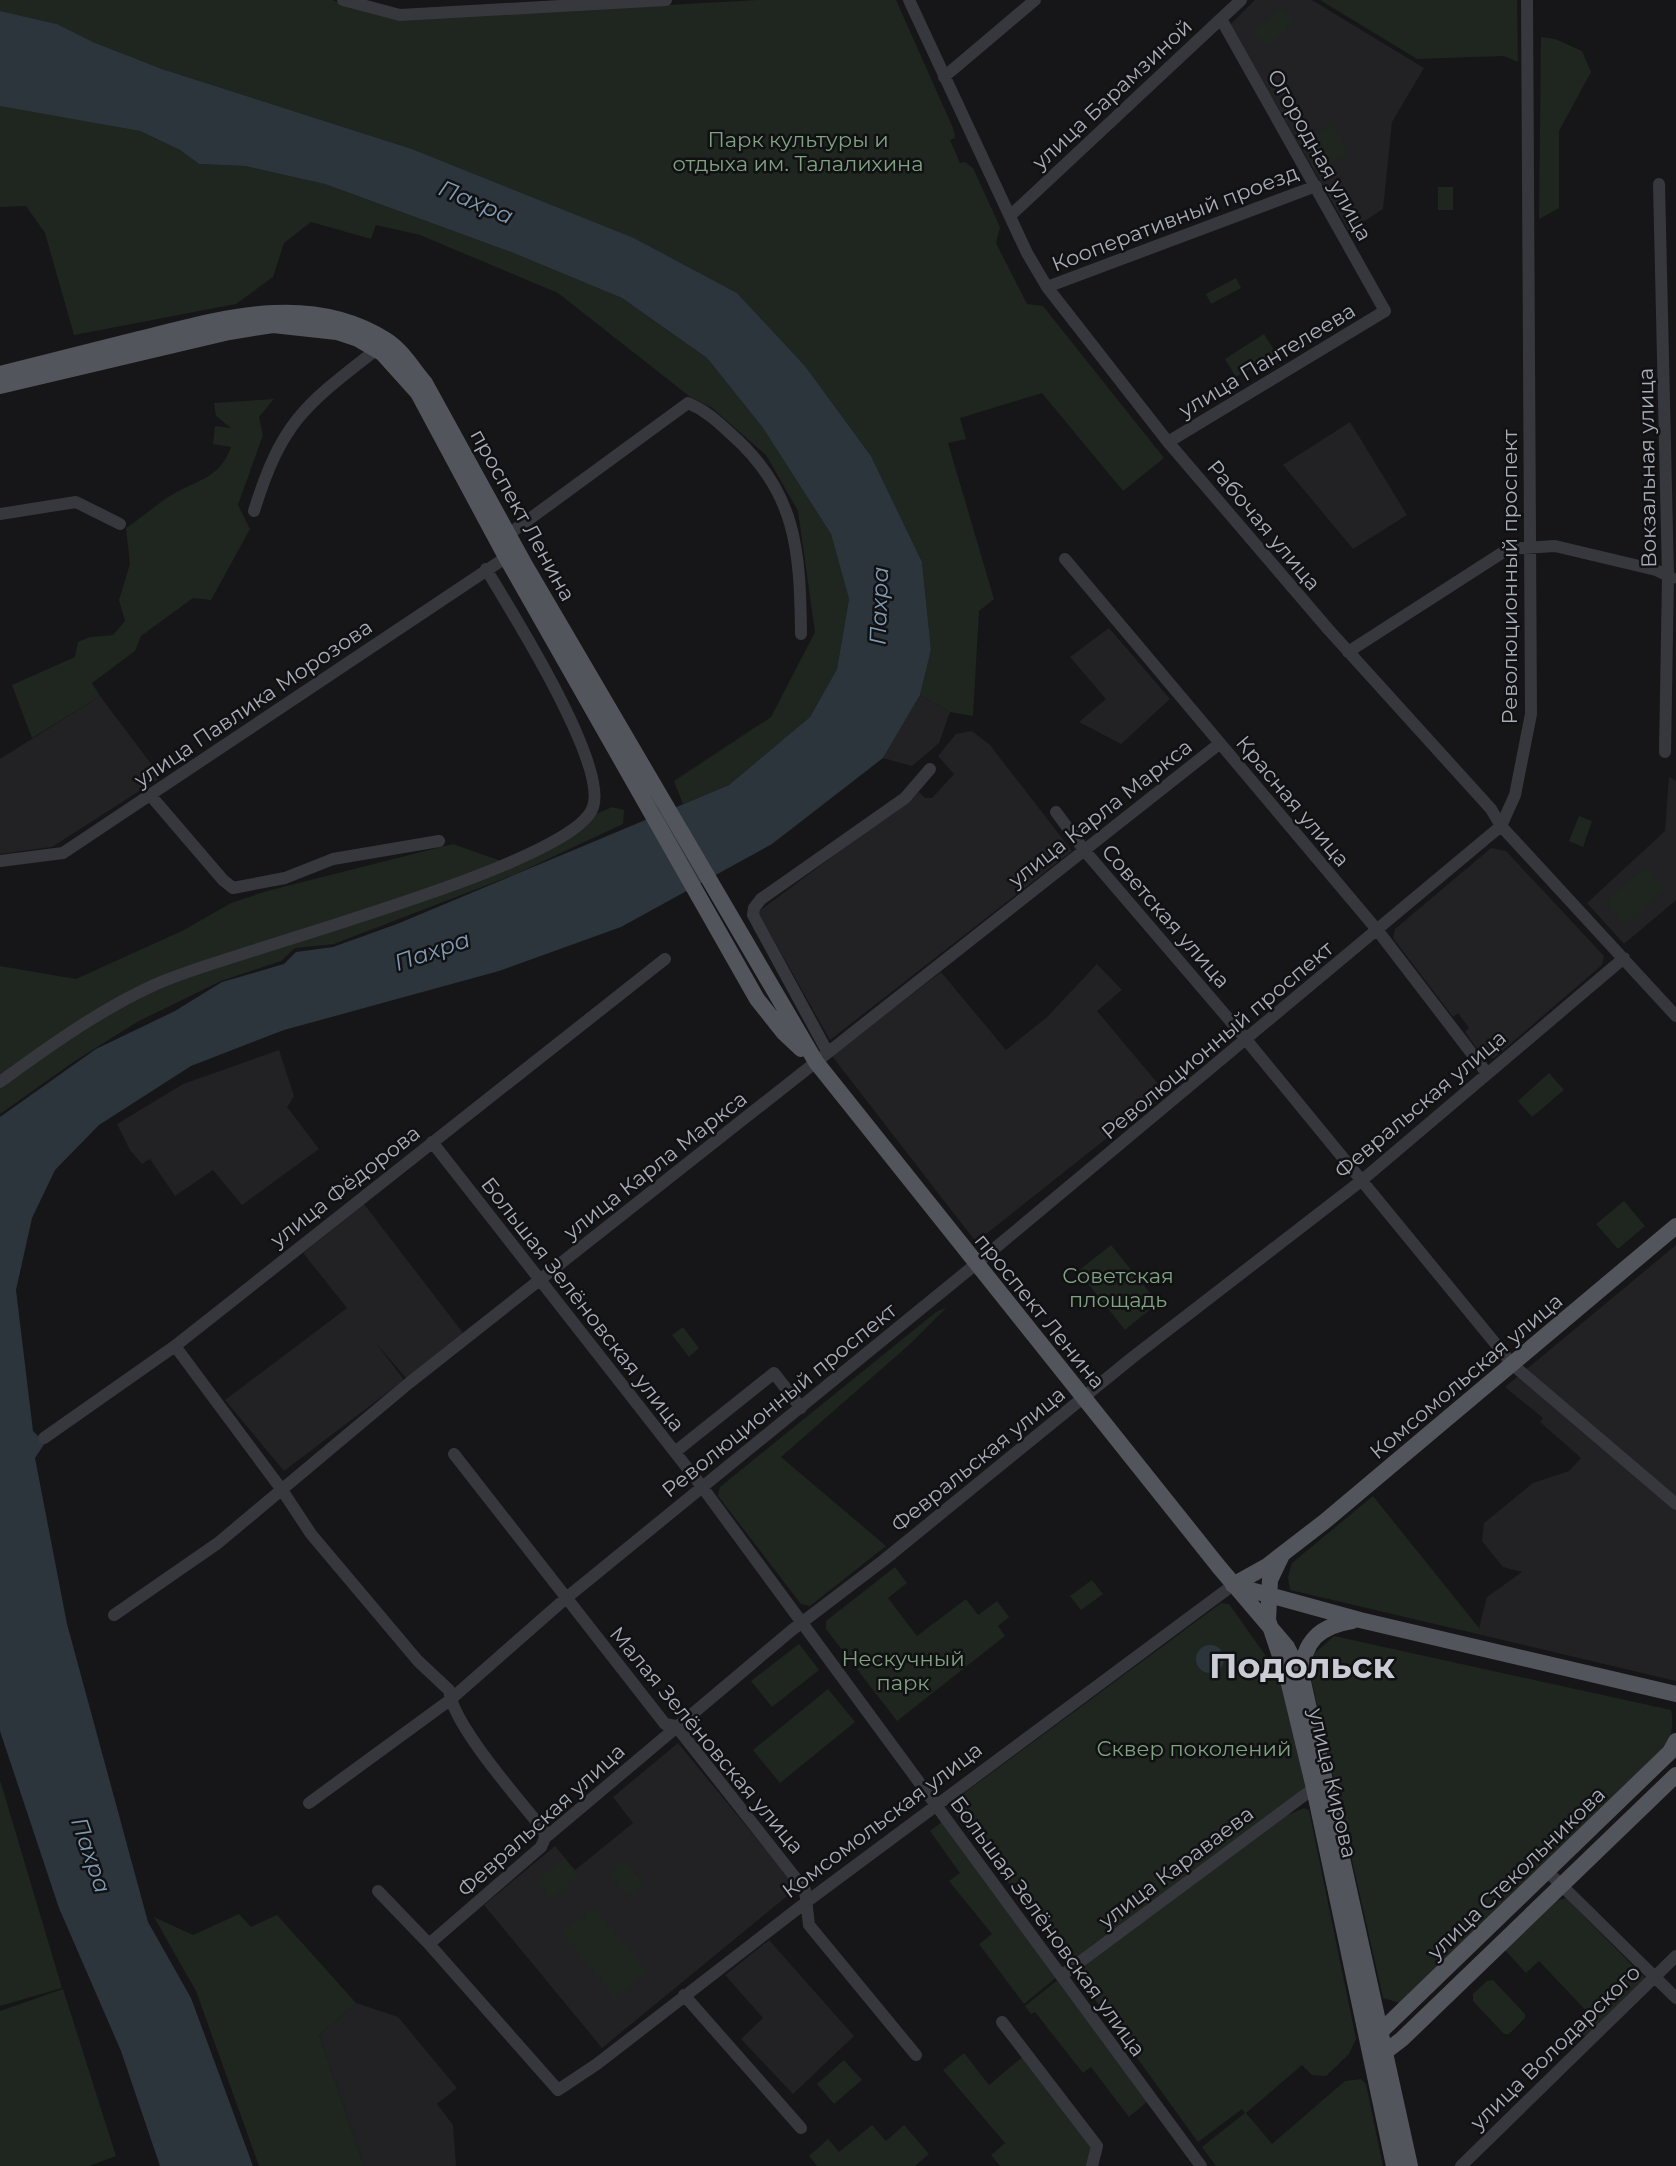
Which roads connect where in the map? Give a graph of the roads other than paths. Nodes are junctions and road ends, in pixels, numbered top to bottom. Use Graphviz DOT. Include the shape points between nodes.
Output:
graph roads {
  1 [pos="344,0"];
  2 [pos="666,0"];
  3 [pos="909,0"];
  4 [pos="1035,0"];
  5 [pos="1241,0"];
  6 [pos="1527,0"];
  7 [pos="1221,19"];
  8 [pos="944,77"];
  9 [pos="1659,184"];
  10 [pos="1316,186"];
  11 [pos="1010,216"];
  12 [pos="1047,286"];
  13 [pos="1385,311"];
  14 [pos="376,349"];
  15 [pos="0,374"];
  16 [pos="0,386"];
  17 [pos="1168,442"];
  18 [pos="254,511"];
  19 [pos="0,514"];
  20 [pos="120,524"];
  21 [pos="509,534"];
  22 [pos="1528,548"];
  23 [pos="511,554"];
  24 [pos="1065,559"];
  25 [pos="486,569"];
  26 [pos="1672,577"];
  27 [pos="801,634"];
  28 [pos="1348,652"];
  29 [pos="588,685"];
  30 [pos="1219,744"];
  31 [pos="1665,752"];
  32 [pos="930,769"];
  33 [pos="151,796"];
  34 [pos="1056,812"];
  35 [pos="1501,826"];
  36 [pos="439,841"];
  37 [pos="1084,850"];
  38 [pos="0,862"];
  39 [pos="1378,931"];
  40 [pos="665,958"];
  41 [pos="1624,958"];
  42 [pos="1676,1016"];
  43 [pos="1247,1040"];
  44 [pos="822,1056"];
  45 [pos="1486,1072"];
  46 [pos="0,1082"];
  47 [pos="432,1142"];
  48 [pos="1361,1181"];
  49 [pos="1676,1226"];
  50 [pos="976,1264"];
  51 [pos="540,1280"];
  52 [pos="175,1346"];
  53 [pos="1513,1366"];
  54 [pos="1083,1399"];
  55 [pos="801,1408"];
  56 [pos="44,1438"];
  57 [pos="675,1452"];
  58 [pos="454,1454"];
  59 [pos="703,1488"];
  60 [pos="282,1490"];
  61 [pos="1676,1504"];
  62 [pos="1282,1555"];
  63 [pos="1233,1585"];
  64 [pos="1268,1597"];
  65 [pos="565,1599"];
  66 [pos="114,1615"];
  67 [pos="1360,1620"];
  68 [pos="801,1622"];
  69 [pos="1270,1629"];
  70 [pos="1302,1677"];
  71 [pos="1676,1694"];
  72 [pos="450,1700"];
  73 [pos="676,1726"];
  74 [pos="1676,1741"];
  75 [pos="1676,1775"];
  76 [pos="1314,1788"];
  77 [pos="309,1803"];
  78 [pos="936,1807"];
  79 [pos="545,1838"];
  80 [pos="1548,1872"];
  81 [pos="1562,1885"];
  82 [pos="378,1891"];
  83 [pos="805,1903"];
  84 [pos="429,1944"];
  85 [pos="1676,1956"];
  86 [pos="1061,1976"];
  87 [pos="1655,1977"];
  88 [pos="684,1996"];
  89 [pos="1676,1998"];
  90 [pos="1002,2022"];
  91 [pos="1381,2031"];
  92 [pos="1368,2044"];
  93 [pos="916,2055"];
  94 [pos="1379,2057"];
  95 [pos="801,2128"];
  96 [pos="1092,2166"];
  97 [pos="1201,2166"];
  98 [pos="1394,2166"];
  99 [pos="1410,2166"];
  100 [pos="1461,2166"];
  1 -- 2 [label="street" via="400,15"];
  3 -- 8 [label="street, Рабочая улица"];
  4 -- 8 [label="street"];
  5 -- 7 [label="street, улица Барамзиной"];
  6 -- 22 [label="street, Революционный проспект"];
  7 -- 10 [label="street, Огородная улица"];
  7 -- 11 [label="street, улица Барамзиной"];
  8 -- 11 [label="street, Рабочая улица"];
  9 -- 26 [label="street, Вокзальная улица"];
  10 -- 12 [label="street, Кооперативный проезд"];
  10 -- 13 [label="street, Огородная улица"];
  11 -- 12 [label="street, Рабочая улица"];
  12 -- 17 [label="street, Рабочая улица"];
  13 -- 17 [label="street, улица Пантелеева"];
  14 -- 16 [label="main road, проспект Ленина" via="337,332 273,325"];
  14 -- 18 [label="street" via="298,414 282,438"];
  14 -- 23 [label="main road, проспект Ленина" via="418,393"];
  15 -- 21 [label="main road, проспект Ленина" via="227,317 309,313 343,321 388,341 425,383"];
  17 -- 28 [label="street, Рабочая улица"];
  19 -- 20 [label="street" via="76,502"];
  21 -- 23 [label="main road, проспект Ленина"];
  21 -- 27 [label="street" via="688,403 703,410 758,458 788,510 802,582"];
  22 -- 26 [label="street" via="1555,546"];
  22 -- 28 [label="street" via="1508,549"];
  22 -- 35 [label="street, Революционный проспект" via="1530,730 1515,795"];
  23 -- 25 [label="street, улица Павлика Морозова"];
  23 -- 29 [label="main road, проспект Ленина"];
  24 -- 30 [label="street, Красная улица"];
  25 -- 33 [label="street, улица Павлика Морозова"];
  25 -- 46 [label="street" via="574,725 595,793 593,808 584,821 558,842 519,860 151,986 77,1027"];
  26 -- 31 [label="street, Вокзальная улица"];
  28 -- 35 [label="street, Рабочая улица" via="1491,809"];
  29 -- 44 [label="main road, проспект Ленина" via="770,988"];
  29 -- 44 [label="main road, проспект Ленина" via="757,999 784,1033"];
  30 -- 37 [label="street, улица Карла Маркса"];
  30 -- 39 [label="street, Красная улица"];
  32 -- 44 [label="street" via="905,798 754,908 753,915"];
  33 -- 36 [label="street" via="233,888 285,878 333,859"];
  33 -- 38 [label="street, улица Павлика Морозова" via="63,853"];
  34 -- 37 [label="street, Советская улица"];
  35 -- 39 [label="street, Революционный проспект"];
  35 -- 41 [label="street, Рабочая улица"];
  37 -- 43 [label="street, Советская улица"];
  37 -- 44 [label="street, улица Карла Маркса"];
  39 -- 43 [label="street, Революционный проспект"];
  39 -- 45 [label="street, Красная улица"];
  40 -- 47 [label="street, улица Фёдорова"];
  41 -- 42 [label="street, Рабочая улица"];
  41 -- 45 [label="street, Февральская улица"];
  43 -- 48 [label="street, Советская улица"];
  43 -- 50 [label="street, Революционный проспект"];
  44 -- 50 [label="main road, проспект Ленина"];
  44 -- 51 [label="street, улица Карла Маркса"];
  45 -- 48 [label="street, Февральская улица"];
  47 -- 51 [label="street, Большая Зелёновская улица"];
  47 -- 52 [label="street, улица Фёдорова"];
  48 -- 53 [label="street, Советская улица"];
  48 -- 54 [label="street, Февральская улица"];
  49 -- 53 [label="main road, Комсомольская улица"];
  50 -- 54 [label="main road, проспект Ленина"];
  50 -- 55 [label="street, Революционный проспект"];
  51 -- 57 [label="street, Большая Зелёновская улица"];
  51 -- 60 [label="street, улица Карла Маркса"];
  52 -- 56 [label="street, улица Фёдорова"];
  52 -- 60 [label="street"];
  53 -- 61 [label="street, Советская улица"];
  53 -- 62 [label="main road, Комсомольская улица"];
  54 -- 63 [label="main road, проспект Ленина"];
  54 -- 68 [label="street, Февральская улица"];
  55 -- 57 [label="street" via="774,1373"];
  55 -- 59 [label="street, Революционный проспект"];
  57 -- 59 [label="street, Большая Зелёновская улица"];
  58 -- 65 [label="street, Малая Зелёновская улица"];
  59 -- 65 [label="street, Революционный проспект"];
  59 -- 68 [label="street, Большая Зелёновская улица"];
  60 -- 66 [label="street, улица Карла Маркса" via="218,1543"];
  60 -- 72 [label="street" via="311,1534 418,1661 449,1690"];
  62 -- 63 [label="main road, Комсомольская улица"];
  62 -- 64 [label="main road" via="1273,1568"];
  63 -- 64 [label="main road"];
  63 -- 69 [label="main road, проспект Ленина"];
  63 -- 78 [label="street, Комсомольская улица"];
  64 -- 67 [label="main road"];
  64 -- 69 [label="main road"];
  65 -- 72 [label="street, Революционный проспект"];
  65 -- 73 [label="street, Малая Зелёновская улица" via="666,1724"];
  67 -- 70 [label="main road" via="1332,1624 1322,1631 1302,1654"];
  67 -- 71 [label="main road"];
  68 -- 73 [label="street, Февральская улица"];
  68 -- 78 [label="street, Большая Зелёновская улица"];
  69 -- 70 [label="main road, улица Кирова" via="1287,1647"];
  69 -- 76 [label="main road, улица Кирова" via="1288,1680"];
  70 -- 91 [label="main road, улица Кирова"];
  72 -- 77 [label="street, Революционный проспект"];
  72 -- 79 [label="street" via="462,1724"];
  73 -- 79 [label="street, Февральская улица"];
  73 -- 83 [label="street, Малая Зелёновская улица" via="806,1889"];
  74 -- 80 [label="main road, улица Стекольникова"];
  75 -- 81 [label="main road, улица Стекольникова"];
  76 -- 86 [label="street, улица Караваева"];
  76 -- 92 [label="main road, улица Кирова"];
  78 -- 83 [label="street, Комсомольская улица"];
  78 -- 86 [label="street, Большая Зелёновская улица"];
  79 -- 84 [label="street, Февральская улица" via="541,1847"];
  80 -- 81 [label="street"];
  80 -- 91 [label="main road, улица Стекольникова"];
  81 -- 87 [label="street"];
  81 -- 94 [label="main road, улица Стекольникова"];
  82 -- 84 [label="street"];
  83 -- 88 [label="street, Комсомольская улица"];
  83 -- 93 [label="street, Малая Зелёновская улица" via="809,1924"];
  84 -- 88 [label="street, Комсомольская улица" via="558,2090"];
  85 -- 87 [label="street, улица Володарского"];
  86 -- 97 [label="street, Большая Зелёновская улица"];
  87 -- 89 [label="street"];
  87 -- 100 [label="street, улица Володарского"];
  88 -- 95 [label="street"];
  90 -- 96 [label="street" via="1097,2146"];
  91 -- 92 [label="main road, улица Стекольникова"];
  91 -- 94 [label="main road"];
  92 -- 94 [label="main road, улица Кирова"];
  94 -- 98 [label="main road, улица Кирова"];
  94 -- 99 [label="main road, улица Кирова"];
}
